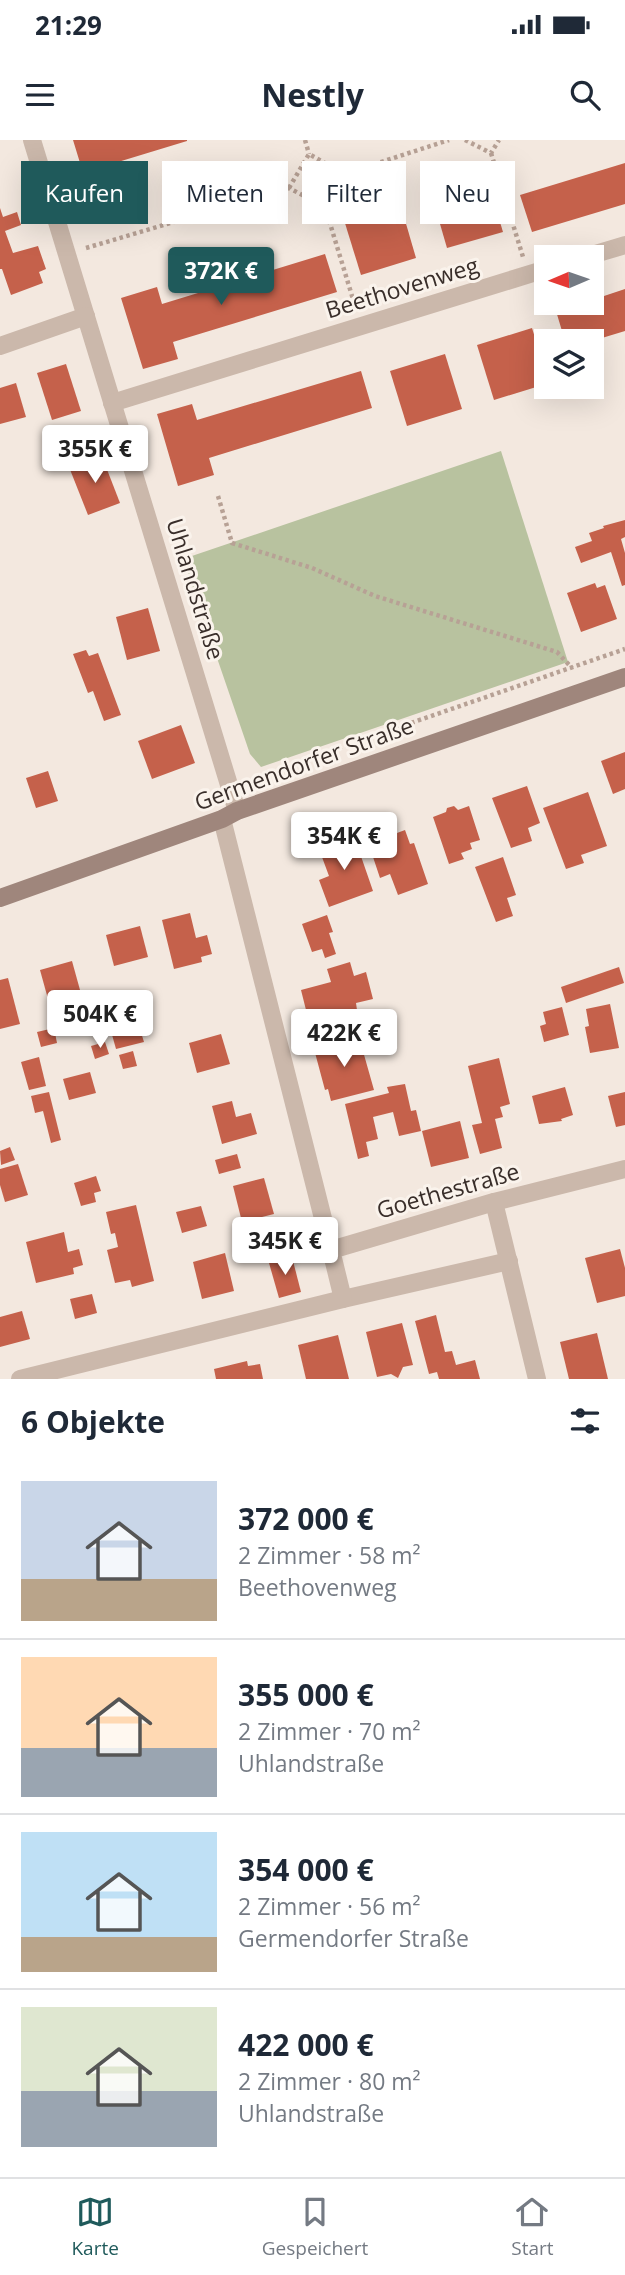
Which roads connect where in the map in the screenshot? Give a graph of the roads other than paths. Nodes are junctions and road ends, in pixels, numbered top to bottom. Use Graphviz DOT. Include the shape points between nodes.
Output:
graph roads {
  1 [pos="32,140"];
  2 [pos="625,245"];
  3 [pos="604,251"];
  4 [pos="534,273"];
  5 [pos="86,316"];
  6 [pos="0,346"];
  7 [pos="112,403"];
  8 [pos="625,677"];
  9 [pos="229,815"];
  10 [pos="0,898"];
  11 [pos="625,1169"];
  12 [pos="495,1202"];
  13 [pos="331,1250"];
  14 [pos="509,1261"];
  15 [pos="343,1299"];
  16 [pos="20,1379"];
  17 [pos="537,1379"];
  1 -- 5 [label="street, Uhlandstraße"];
  2 -- 3 [label="street"];
  4 -- 7 [label="street, Beethovenweg"];
  5 -- 6 [label="street"];
  5 -- 7 [label="street, Uhlandstraße"];
  7 -- 9 [label="street, Uhlandstraße"];
  8 -- 9 [label="main road, Germendorfer Straße"];
  9 -- 10 [label="main road, Germendorfer Straße"];
  9 -- 13 [label="street, Uhlandstraße"];
  11 -- 12 [label="street, Goethestraße"];
  12 -- 13 [label="street, Goethestraße"];
  12 -- 14 [label="street"];
  13 -- 15 [label="street"];
  14 -- 15 [label="street"];
  14 -- 17 [label="street"];
  15 -- 16 [label="street"];
}
